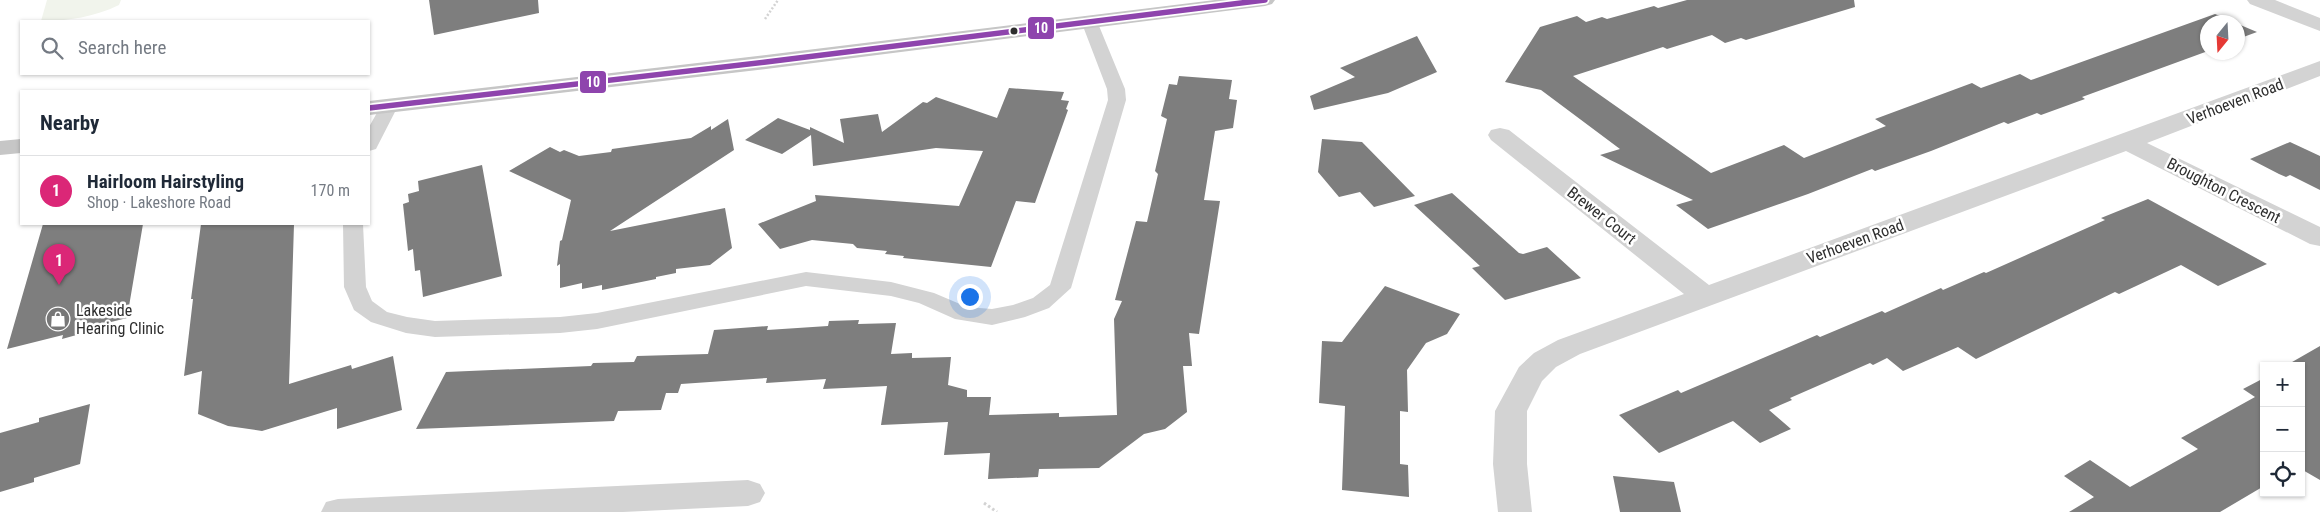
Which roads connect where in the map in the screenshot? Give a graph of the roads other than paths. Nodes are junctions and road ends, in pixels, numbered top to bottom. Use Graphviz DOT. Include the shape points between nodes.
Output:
graph roads {
  1 [pos="1265,0"];
  2 [pos="2257,0"];
  3 [pos="1089,21"];
  4 [pos="2320,25"];
  5 [pos="2320,68"];
  6 [pos="379,107"];
  7 [pos="1500,135"];
  8 [pos="370,140"];
  9 [pos="2127,142"];
  10 [pos="20,146"];
  11 [pos="0,148"];
  12 [pos="353,225"];
  13 [pos="2320,238"];
  14 [pos="1705,296"];
  15 [pos="748,493"];
  16 [pos="338,512"];
  17 [pos="1515,512"];
  1 -- 3 [label="main road"];
  2 -- 4 [label="street"];
  3 -- 6 [label="main road"];
  3 -- 12 [label="lane" via="1116,89 1117,100 1060,288 1041,303 1017,312 992,316 963,314 926,298 891,289 806,279 597,321 435,329 378,317 362,305 355,287"];
  5 -- 9 [label="street, Verhoeven Road"];
  6 -- 8 [label="lane"];
  7 -- 14 [label="street, Brewer Court"];
  9 -- 13 [label="street, Broughton Crescent"];
  9 -- 14 [label="street, Verhoeven Road"];
  10 -- 11 [label="main road"];
  14 -- 17 [label="street, Verhoeven Road" via="1569,347 1544,360 1530,375 1511,411 1509,423"];
  15 -- 16 [label="street"];
}
